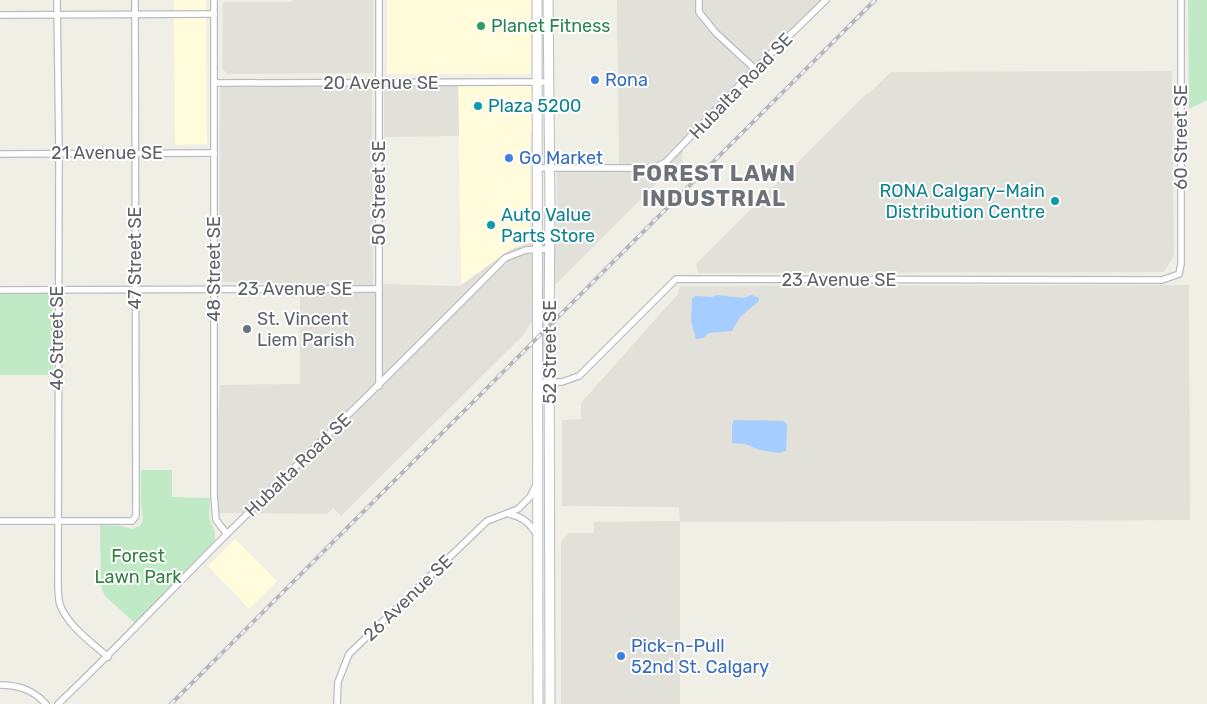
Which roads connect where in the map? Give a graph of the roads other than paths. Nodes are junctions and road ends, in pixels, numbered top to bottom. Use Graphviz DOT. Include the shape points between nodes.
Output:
graph roads {
  1 [pos="57,0"];
  2 [pos="134,0"];
  3 [pos="214,0"];
  4 [pos="378,0"];
  5 [pos="537,0"];
  6 [pos="548,0"];
  7 [pos="699,0"];
  8 [pos="826,0"];
  9 [pos="1180,0"];
  10 [pos="134,14"];
  11 [pos="214,14"];
  12 [pos="0,15"];
  13 [pos="57,15"];
  14 [pos="755,69"];
  15 [pos="548,82"];
  16 [pos="214,83"];
  17 [pos="378,83"];
  18 [pos="538,83"];
  19 [pos="134,153"];
  20 [pos="214,153"];
  21 [pos="0,154"];
  22 [pos="59,154"];
  23 [pos="538,168"];
  24 [pos="550,168"];
  25 [pos="538,249"];
  26 [pos="550,249"];
  27 [pos="1179,274"];
  28 [pos="57,289"];
  29 [pos="136,289"];
  30 [pos="214,289"];
  31 [pos="379,289"];
  32 [pos="0,290"];
  33 [pos="538,382"];
  34 [pos="550,382"];
  35 [pos="379,386"];
  36 [pos="538,481"];
  37 [pos="509,514"];
  38 [pos="57,521"];
  39 [pos="0,522"];
  40 [pos="227,534"];
  41 [pos="538,537"];
  42 [pos="108,656"];
  43 [pos="0,685"];
  44 [pos="46,704"];
  45 [pos="58,704"];
  46 [pos="338,704"];
  47 [pos="538,704"];
  48 [pos="550,704"];
  1 -- 13 [label="street, 46 Street SE"];
  2 -- 10 [label="street, 47 Street SE"];
  3 -- 11 [label="street, 48 Street SE"];
  4 -- 17 [label="street, 50 Street SE"];
  5 -- 18 [label="main road, 52 Street SE"];
  6 -- 15 [label="main road, 52 Street SE"];
  7 -- 14 [label="street" via="699,12 716,33"];
  8 -- 14 [label="street, Hubalta Road SE"];
  9 -- 27 [label="street, 60 Street SE"];
  10 -- 11 [label="street"];
  10 -- 13 [label="street"];
  10 -- 19 [label="street, 47 Street SE"];
  11 -- 16 [label="street, 48 Street SE"];
  12 -- 13 [label="street"];
  13 -- 22 [label="street, 46 Street SE"];
  14 -- 24 [label="street, Hubalta Road SE" via="666,162 654,168"];
  15 -- 18 [label="street, 20 Avenue SE"];
  15 -- 24 [label="main road, 52 Street SE"];
  16 -- 17 [label="street, 20 Avenue SE"];
  16 -- 20 [label="street, 48 Street SE"];
  17 -- 18 [label="street, 20 Avenue SE"];
  17 -- 31 [label="street, 50 Street SE"];
  18 -- 23 [label="main road, 52 Street SE"];
  19 -- 20 [label="street, 21 Avenue SE"];
  19 -- 22 [label="street, 21 Avenue SE"];
  19 -- 29 [label="street, 47 Street SE"];
  20 -- 30 [label="street, 48 Street SE"];
  21 -- 22 [label="street, 21 Avenue SE"];
  22 -- 28 [label="street, 46 Street SE"];
  23 -- 24 [label="street"];
  23 -- 25 [label="main road, 52 Street SE"];
  24 -- 26 [label="main road, 52 Street SE"];
  25 -- 26 [label="street, Hubalta Road SE"];
  25 -- 33 [label="main road, 52 Street SE"];
  25 -- 35 [label="street, Hubalta Road SE" via="505,258"];
  26 -- 34 [label="main road, 52 Street SE"];
  27 -- 34 [label="street, 23 Avenue SE" via="1162,280 676,279 579,376"];
  28 -- 29 [label="street, 23 Avenue SE"];
  28 -- 32 [label="street, 23 Avenue SE"];
  28 -- 38 [label="street, 46 Street SE"];
  29 -- 30 [label="street, 23 Avenue SE"];
  29 -- 38 [label="street, 47 Street SE" via="136,516 132,521"];
  30 -- 31 [label="street, 23 Avenue SE"];
  30 -- 40 [label="street, 48 Street SE" via="214,510 216,520"];
  31 -- 35 [label="street, 50 Street SE"];
  33 -- 34 [label="street, 23 Avenue SE"];
  33 -- 36 [label="main road, 52 Street SE"];
  34 -- 48 [label="main road, 52 Street SE"];
  35 -- 40 [label="street, Hubalta Road SE"];
  36 -- 37 [label="street, 26 Avenue SE" via="530,498"];
  36 -- 41 [label="main road, 52 Street SE"];
  37 -- 41 [label="street" via="523,518"];
  37 -- 46 [label="street, 26 Avenue SE" via="487,521 349,654 338,682"];
  38 -- 39 [label="street"];
  38 -- 42 [label="street, 46 Street SE" via="60,604 80,633"];
  40 -- 42 [label="street, Hubalta Road SE"];
  41 -- 47 [label="main road, 52 Street SE"];
  42 -- 45 [label="street, Hubalta Road SE"];
  43 -- 44 [label="street" via="14,685 37,694"];
}
